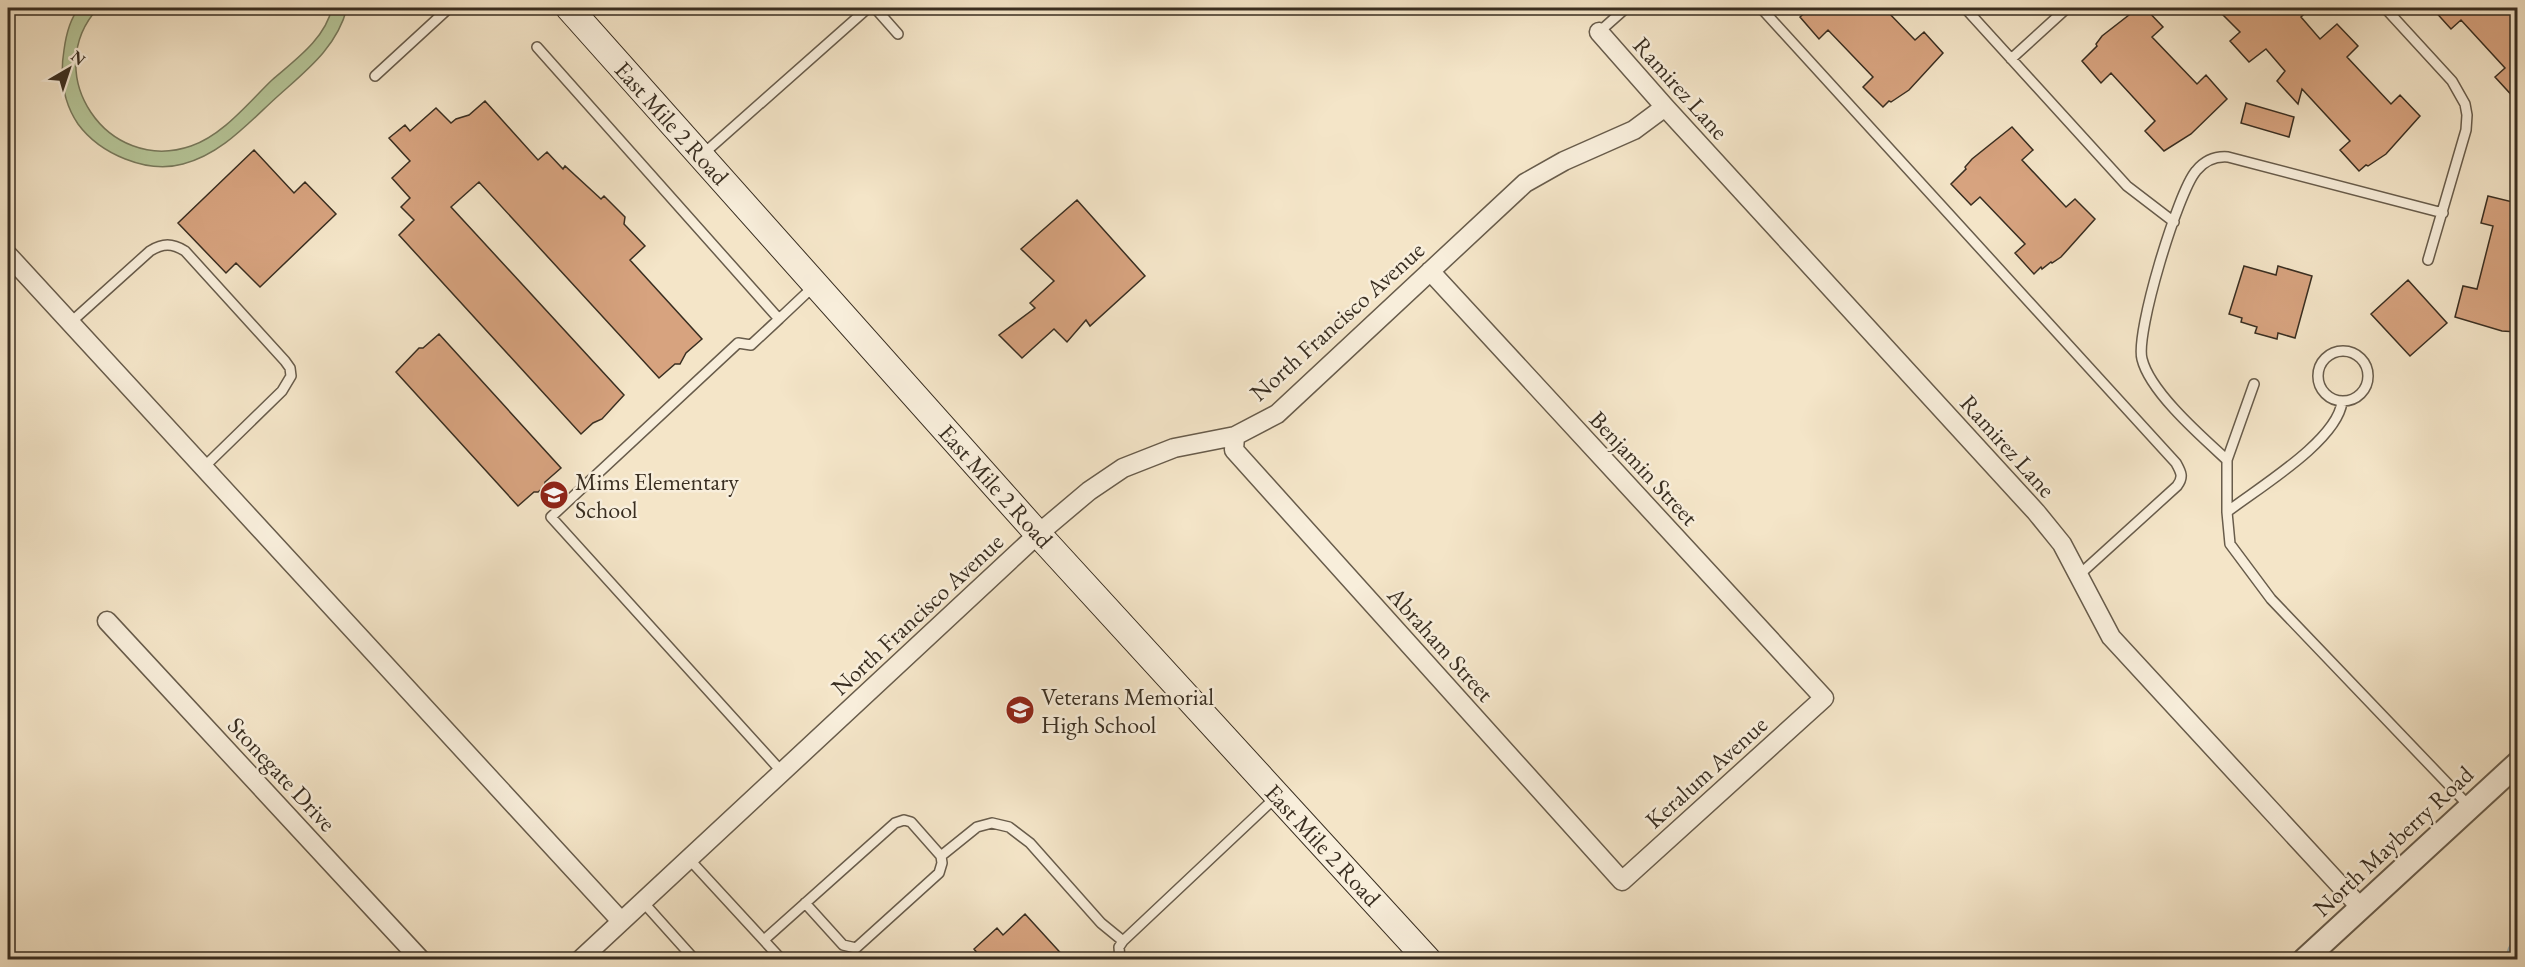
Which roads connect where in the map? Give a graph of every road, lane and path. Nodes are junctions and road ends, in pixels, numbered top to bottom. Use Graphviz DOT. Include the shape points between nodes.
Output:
graph roads {
  1 [pos="449,8"];
  2 [pos="569,8"];
  3 [pos="868,8"];
  4 [pos="875,8"];
  5 [pos="1626,8"];
  6 [pos="1761,8"];
  7 [pos="1965,8"];
  8 [pos="2067,8"];
  9 [pos="2385,8"];
  10 [pos="1599,32"];
  11 [pos="898,34"];
  12 [pos="537,47"];
  13 [pos="2011,59"];
  14 [pos="375,76"];
  15 [pos="1665,107"];
  16 [pos="701,156"];
  17 [pos="2443,213"];
  18 [pos="2174,222"];
  19 [pos="8,255"];
  20 [pos="2428,260"];
  21 [pos="1430,271"];
  22 [pos="816,284"];
  23 [pos="779,319"];
  24 [pos="70,323"];
  25 [pos="2254,384"];
  26 [pos="2342,402"];
  27 [pos="1235,436"];
  28 [pos="2227,460"];
  29 [pos="203,468"];
  30 [pos="2227,512"];
  31 [pos="1038,534"];
  32 [pos="2079,575"];
  33 [pos="107,621"];
  34 [pos="1824,698"];
  35 [pos="2517,763"];
  36 [pos="782,772"];
  37 [pos="1278,795"];
  38 [pos="2470,807"];
  39 [pos="941,856"];
  40 [pos="689,859"];
  41 [pos="1622,881"];
  42 [pos="643,902"];
  43 [pos="806,903"];
  44 [pos="2361,908"];
  45 [pos="621,921"];
  46 [pos="764,940"];
  47 [pos="1123,941"];
  48 [pos="421,960"];
  49 [pos="580,960"];
  50 [pos="695,960"];
  51 [pos="782,960"];
  52 [pos="1120,960"];
  53 [pos="1428,960"];
  54 [pos="2304,960"];
  1 -- 14 [label="lane"];
  2 -- 16 [label="main road, East Mile 2 Road"];
  3 -- 16 [label="lane"];
  4 -- 11 [label="lane"];
  5 -- 10 [label="lane"];
  6 -- 32 [label="lane" via="2182,473 2177,486"];
  7 -- 13 [label="lane"];
  8 -- 13 [label="lane"];
  9 -- 17 [label="lane" via="2452,81 2465,104 2464,141"];
  10 -- 15 [label="street, Ramirez Lane"];
  12 -- 23 [label="lane"];
  13 -- 18 [label="lane" via="2127,186"];
  15 -- 21 [label="street, North Francisco Avenue" via="1634,130 1525,183"];
  15 -- 32 [label="street, Ramirez Lane" via="2036,512 2062,544"];
  16 -- 22 [label="main road, East Mile 2 Road"];
  17 -- 18 [label="lane" via="2219,156 2202,164 2191,177"];
  17 -- 20 [label="lane"];
  18 -- 28 [label="lane" via="2140,343 2141,357 2153,383"];
  19 -- 24 [label="street"];
  21 -- 27 [label="street, North Francisco Avenue" via="1277,414"];
  21 -- 34 [label="street, Benjamin Street"];
  22 -- 23 [label="lane"];
  22 -- 31 [label="main road, East Mile 2 Road"];
  23 -- 36 [label="lane" via="752,345 738,343 551,518"];
  24 -- 29 [label="street"];
  24 -- 29 [label="lane" via="150,250 167,244 185,251 285,361 291,376 288,384"];
  25 -- 28 [label="lane"];
  26 -- 26 [label="lane" via="2359,397 2368,383 2361,358 2345,351 2330,355 2318,375 2327,396"];
  26 -- 30 [label="lane" via="2330,430"];
  27 -- 31 [label="street, North Francisco Avenue" via="1174,448 1123,468"];
  27 -- 41 [label="street, Abraham Street" via="1234,450"];
  28 -- 30 [label="lane"];
  29 -- 45 [label="street"];
  30 -- 38 [label="lane" via="2230,544 2271,599"];
  31 -- 36 [label="street, North Francisco Avenue"];
  31 -- 37 [label="main road, East Mile 2 Road"];
  32 -- 44 [label="street, Ramirez Lane" via="2111,637"];
  33 -- 48 [label="street, Stonegate Drive"];
  34 -- 41 [label="street, Keralum Avenue"];
  35 -- 38 [label="street, North Mayberry Road"];
  36 -- 40 [label="street, North Francisco Avenue"];
  37 -- 47 [label="lane"];
  37 -- 53 [label="main road, East Mile 2 Road"];
  38 -- 44 [label="street, North Mayberry Road"];
  39 -- 43 [label="lane" via="911,822 899,821"];
  39 -- 43 [label="lane" via="939,873 856,948 843,945"];
  39 -- 47 [label="lane" via="977,827 992,823 1009,827 1030,843 1101,923"];
  40 -- 42 [label="street, North Francisco Avenue"];
  40 -- 46 [label="lane"];
  42 -- 45 [label="street, North Francisco Avenue"];
  42 -- 50 [label="lane"];
  43 -- 46 [label="lane"];
  44 -- 54 [label="street, North Mayberry Road"];
  45 -- 49 [label="street, North Francisco Avenue"];
  46 -- 51 [label="lane"];
  47 -- 52 [label="lane" via="1119,947"];
}
